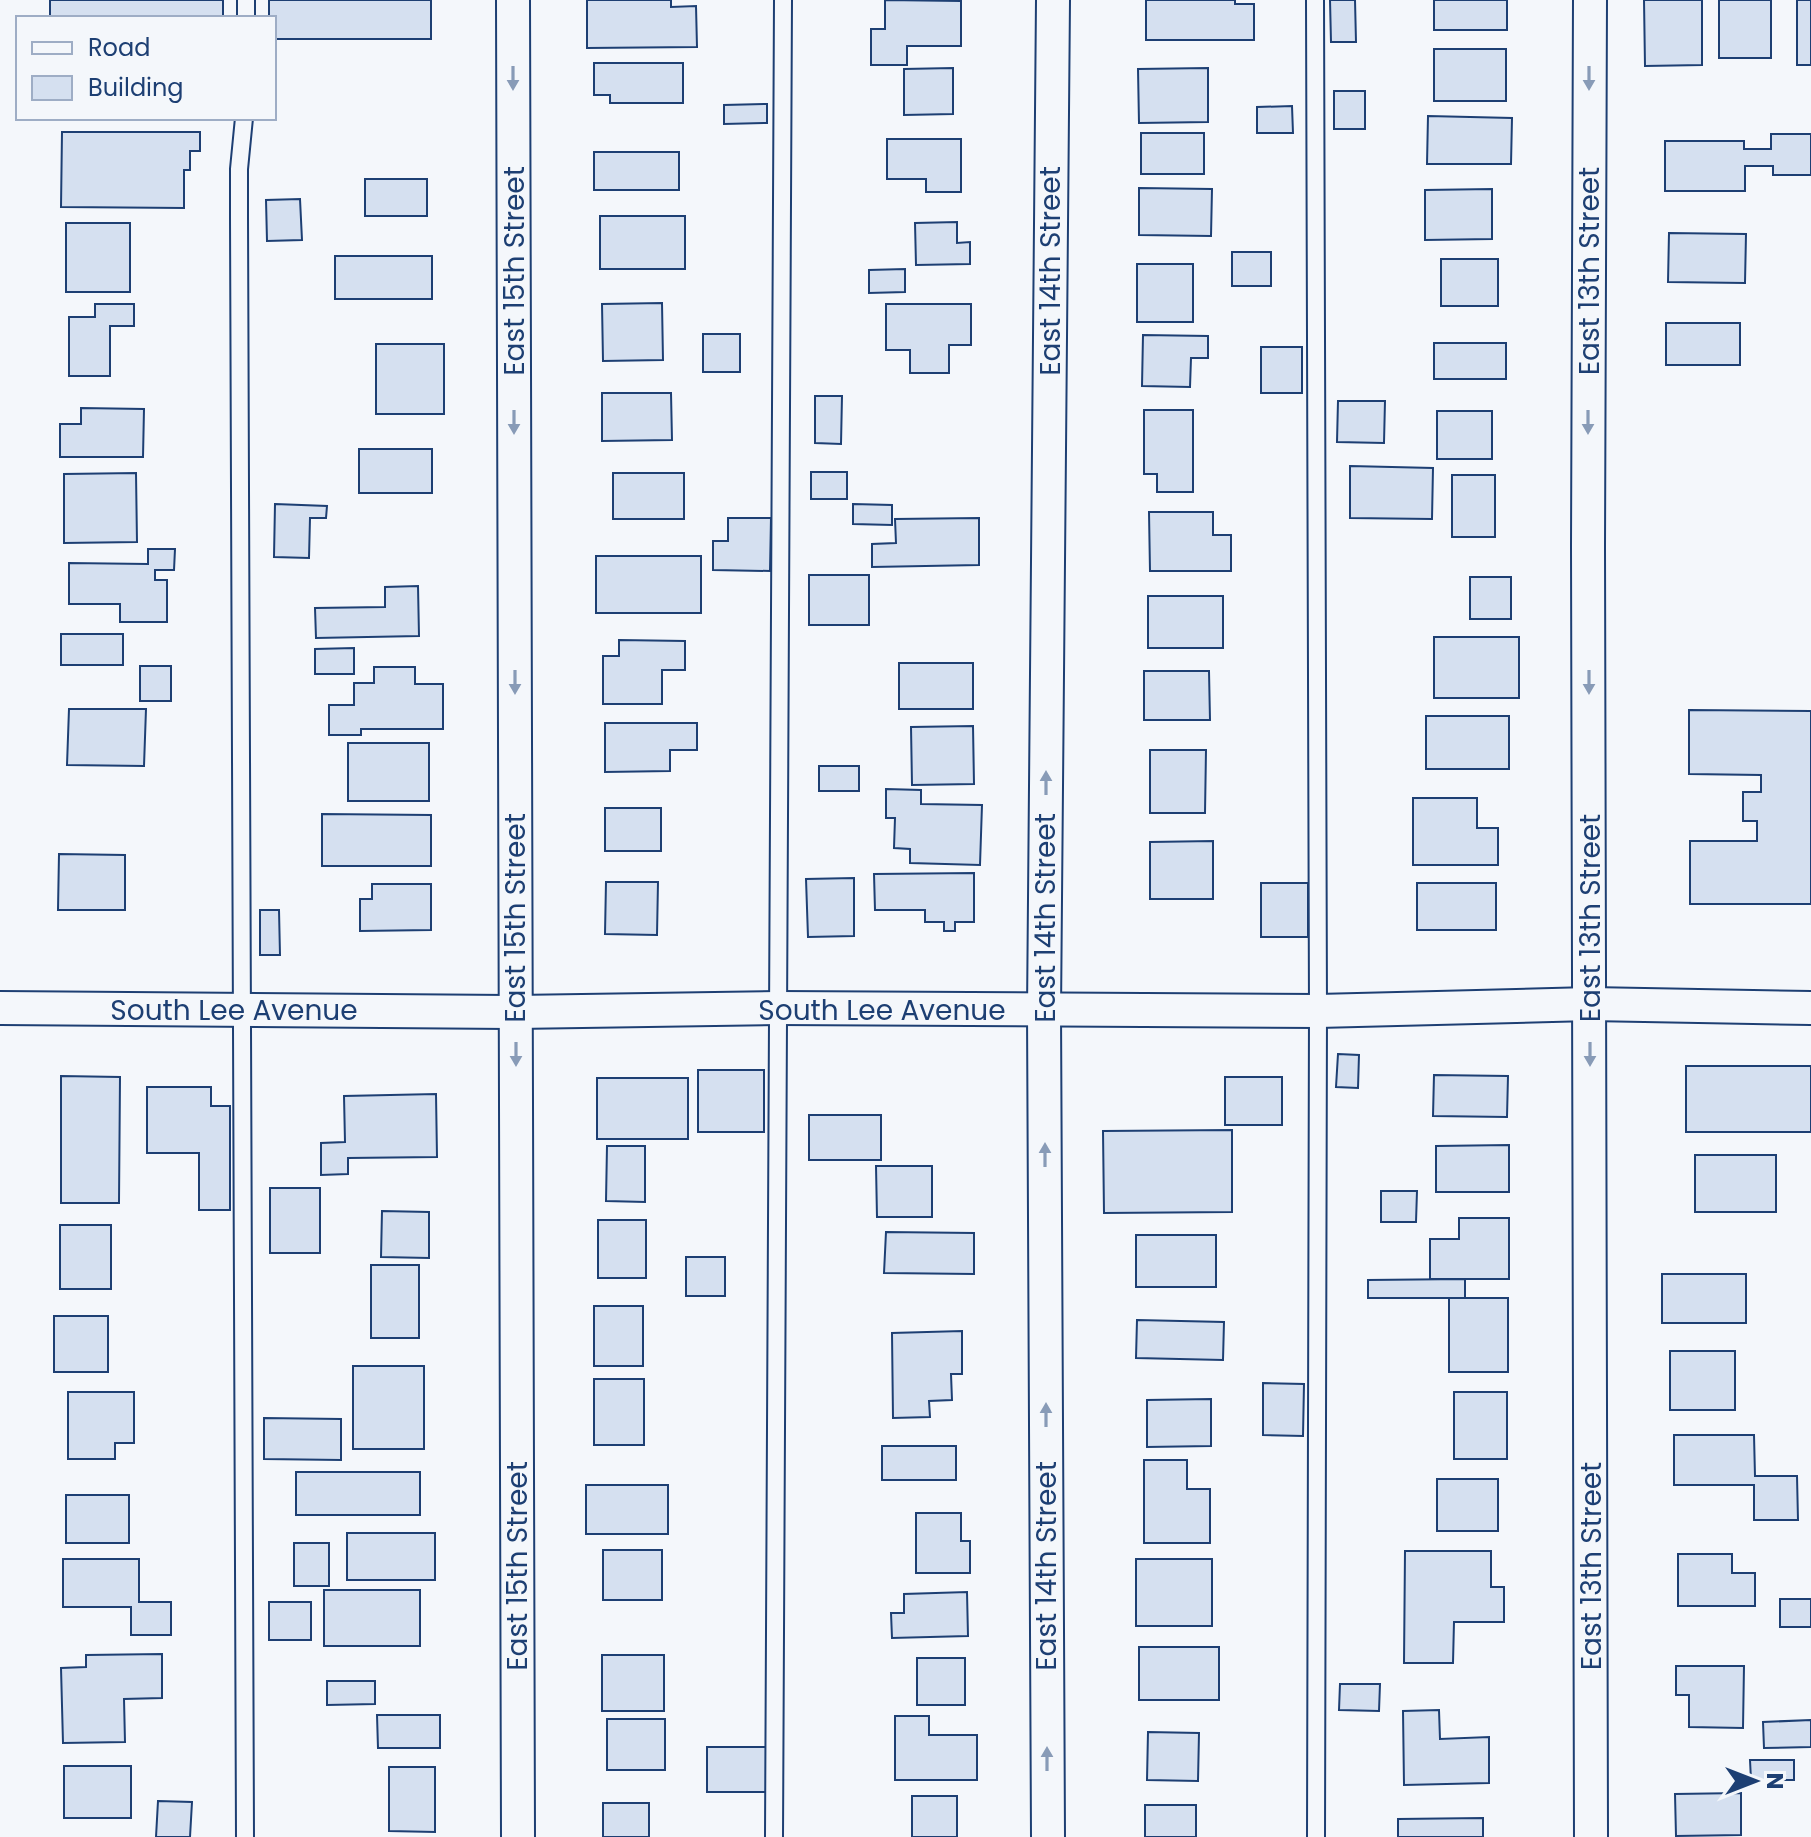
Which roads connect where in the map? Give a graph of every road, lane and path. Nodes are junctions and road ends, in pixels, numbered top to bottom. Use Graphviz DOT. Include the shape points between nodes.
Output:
graph roads {
  1 [pos="513,0"];
  2 [pos="783,0"];
  3 [pos="1053,0"];
  4 [pos="1315,0"];
  5 [pos="1590,0"];
  6 [pos="244,120"];
  7 [pos="1590,1004"];
  8 [pos="0,1008"];
  9 [pos="778,1008"];
  10 [pos="1811,1008"];
  11 [pos="242,1010"];
  12 [pos="1044,1011"];
  13 [pos="1318,1011"];
  14 [pos="516,1012"];
  15 [pos="245,1837"];
  16 [pos="518,1837"];
  17 [pos="774,1837"];
  18 [pos="1048,1837"];
  19 [pos="1316,1837"];
  20 [pos="1591,1837"];
  1 -- 14 [label="street, East 15th Street, one-way"];
  2 -- 9 [label="lane"];
  12 -- 3 [label="street, East 14th Street, one-way"];
  4 -- 13 [label="lane"];
  5 -- 7 [label="street, East 13th Street, one-way"];
  6 -- 11 [label="lane" via="239,169"];
  7 -- 10 [label="street, South Lee Avenue"];
  7 -- 13 [label="street, South Lee Avenue"];
  7 -- 20 [label="street, East 13th Street, one-way"];
  8 -- 11 [label="street, South Lee Avenue"];
  9 -- 12 [label="street, South Lee Avenue"];
  9 -- 14 [label="street, South Lee Avenue"];
  9 -- 17 [label="lane"];
  11 -- 14 [label="street, South Lee Avenue"];
  11 -- 15 [label="lane"];
  12 -- 13 [label="street, South Lee Avenue"];
  18 -- 12 [label="street, East 14th Street, one-way"];
  13 -- 19 [label="lane"];
  14 -- 16 [label="street, East 15th Street, one-way"];
}
